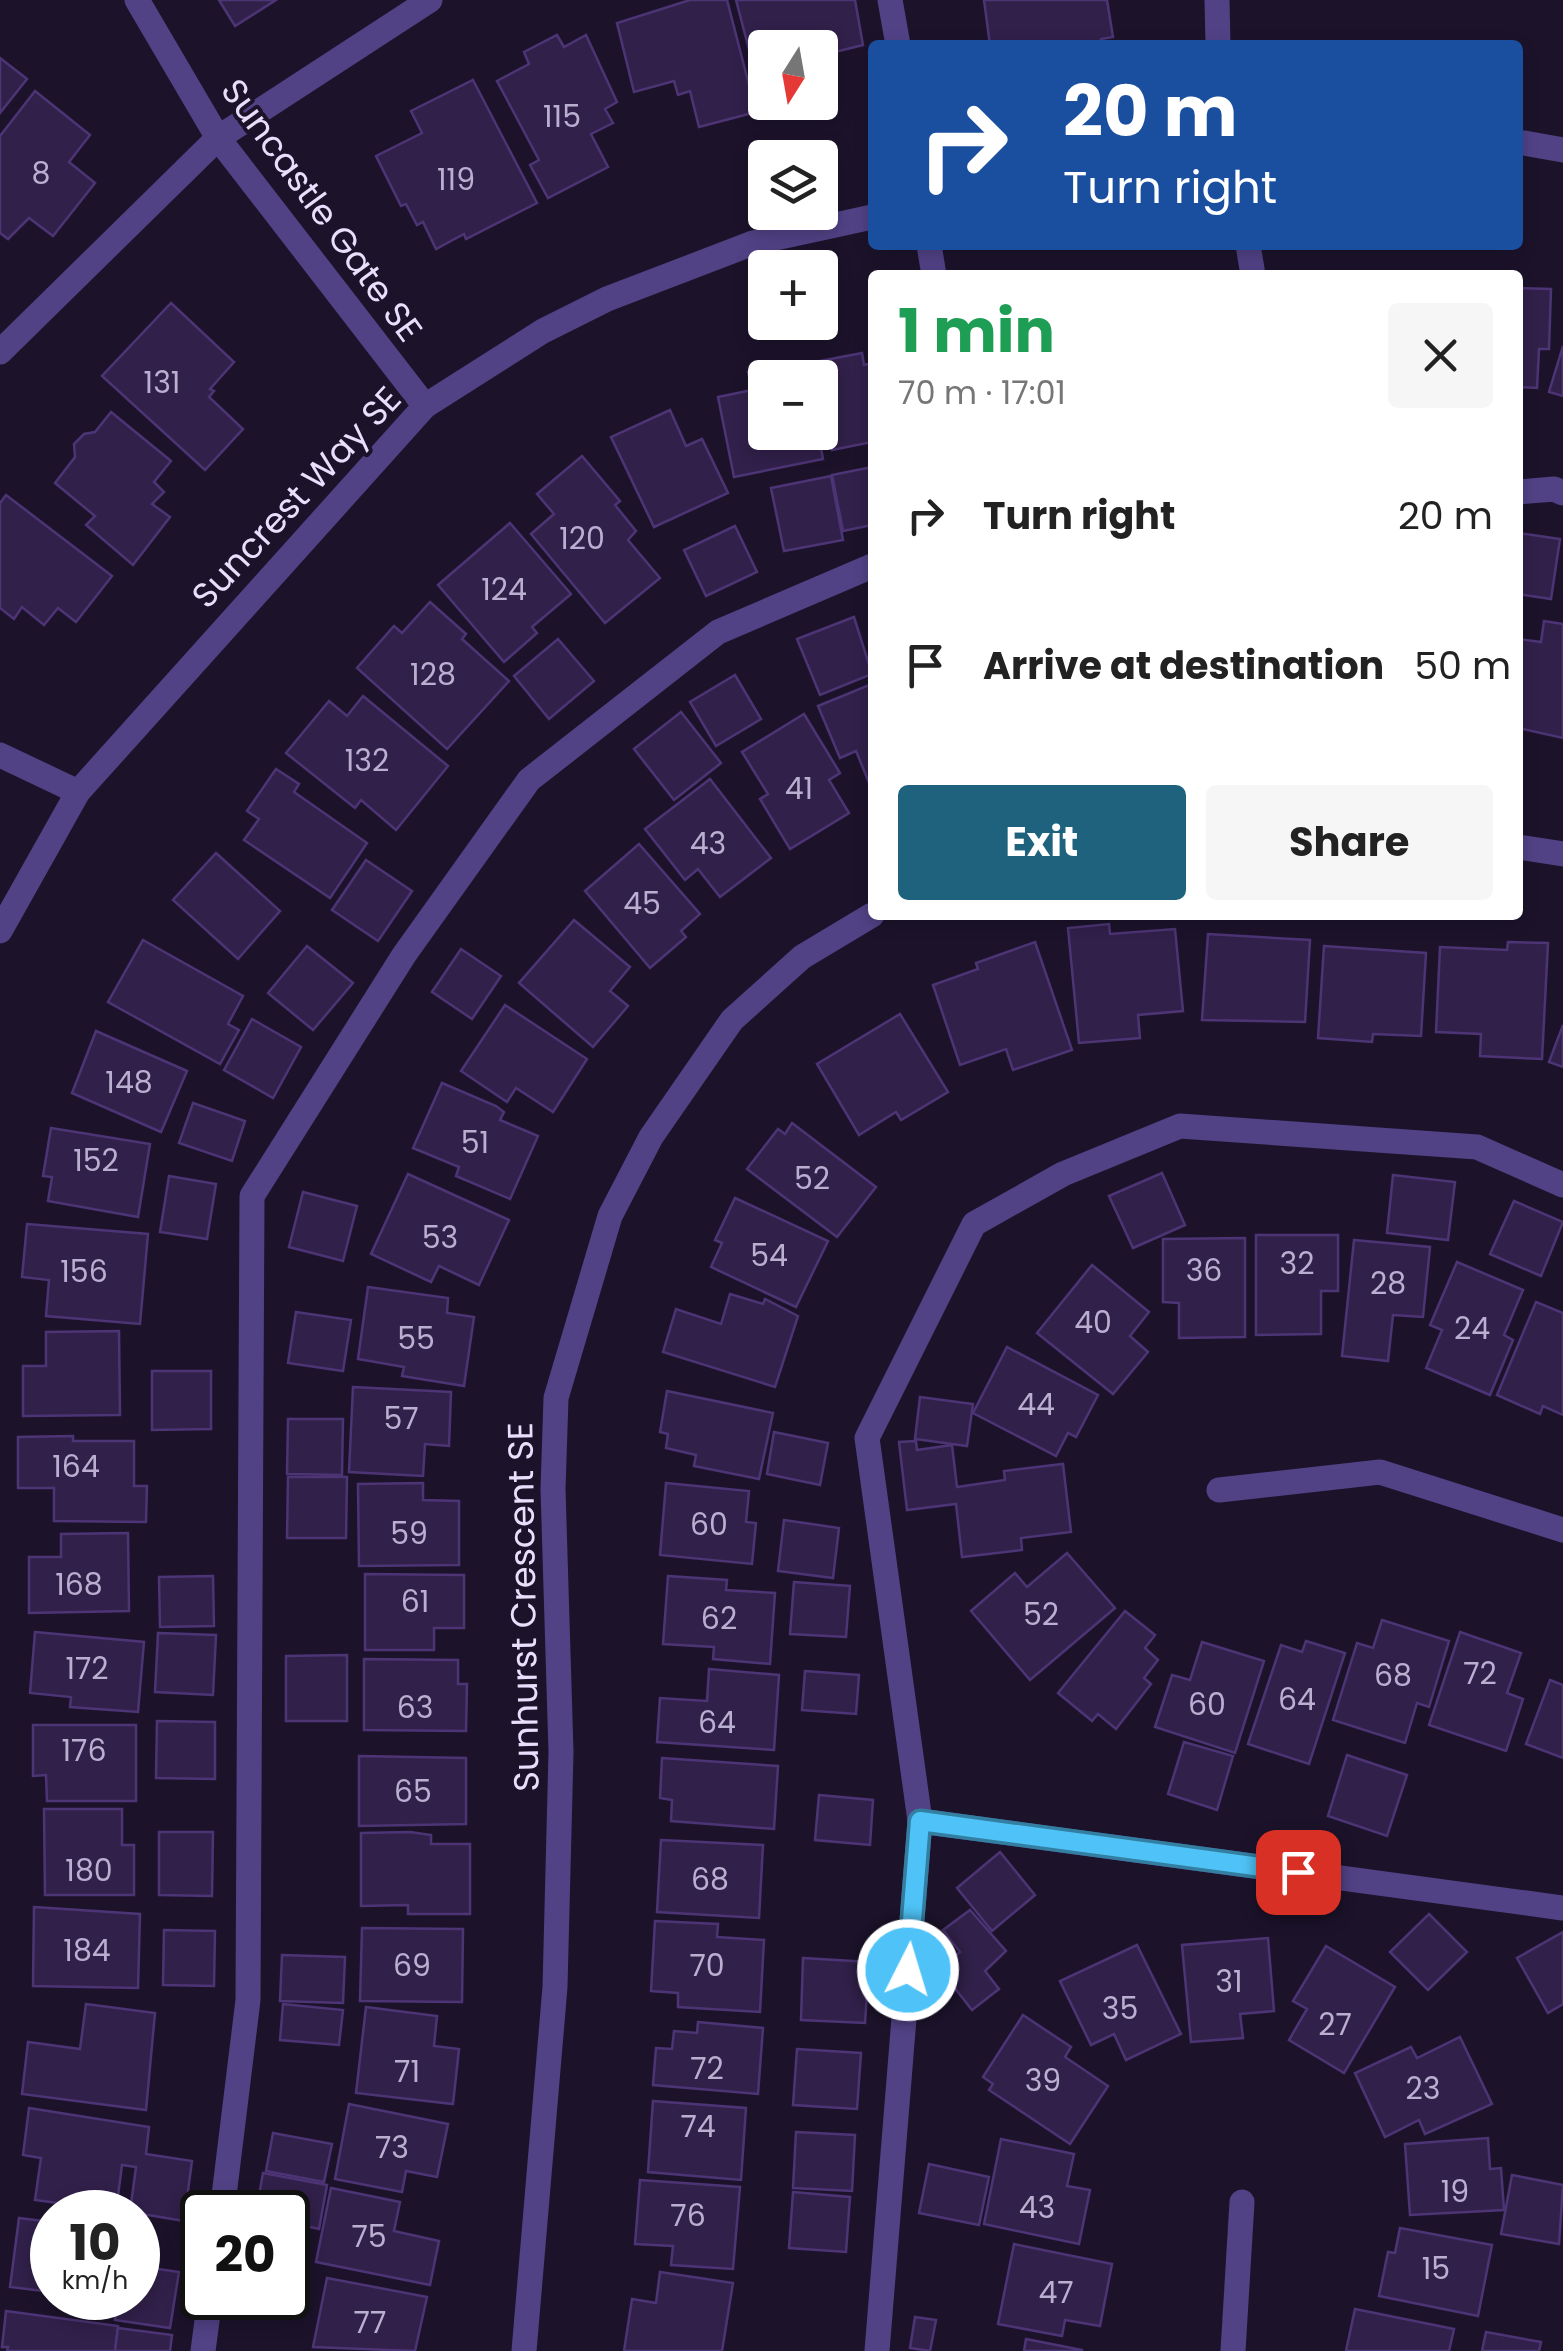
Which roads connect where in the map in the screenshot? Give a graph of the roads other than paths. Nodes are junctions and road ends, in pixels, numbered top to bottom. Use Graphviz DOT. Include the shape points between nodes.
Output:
graph roads {
  1 [pos="137,0"];
  2 [pos="430,0"];
  3 [pos="890,0"];
  4 [pos="1216,0"];
  5 [pos="897,40"];
  6 [pos="1218,40"];
  7 [pos="218,138"];
  8 [pos="1523,143"];
  9 [pos="1563,150"];
  10 [pos="868,217"];
  11 [pos="3,344"];
  12 [pos="424,406"];
  13 [pos="1523,492"];
  14 [pos="1563,493"];
  15 [pos="868,568"];
  16 [pos="0,755"];
  17 [pos="78,792"];
  18 [pos="1523,848"];
  19 [pos="1563,854"];
  20 [pos="868,917"];
  21 [pos="0,930"];
  22 [pos="1563,1185"];
  23 [pos="1219,1490"];
  24 [pos="1563,1530"];
  25 [pos="920,1821"];
  26 [pos="1563,1908"];
  27 [pos="225,2190"];
  28 [pos="1242,2202"];
  29 [pos="207,2320"];
  30 [pos="203,2351"];
  31 [pos="524,2351"];
  32 [pos="877,2351"];
  33 [pos="1232,2351"];
  1 -- 7 [label="street, Suncastle Gate SE"];
  2 -- 7 [label="street"];
  3 -- 5 [label="street"];
  4 -- 6 [label="street"];
  7 -- 11 [label="street"];
  7 -- 12 [label="street, Suncastle Gate SE"];
  8 -- 9 [label="street"];
  10 -- 12 [label="street, Suncrest Way SE" via="754,244 655,279 543,331"];
  12 -- 17 [label="street, Suncrest Way SE"];
  13 -- 14 [label="street"];
  15 -- 27 [label="street" via="718,632 529,780 404,955 252,1196 248,2000"];
  16 -- 17 [label="street"];
  17 -- 21 [label="street, Suncrest Way SE"];
  18 -- 19 [label="street"];
  20 -- 31 [label="street, Sunhurst Crescent SE" via="802,957 732,1020 651,1138 610,1216 556,1398 561,1752 555,1987"];
  22 -- 25 [label="street" via="1477,1147 1180,1126 1063,1174 974,1224 867,1438"];
  23 -- 24 [label="street" via="1380,1472"];
  25 -- 26 [label="street"];
  25 -- 32 [label="street"];
  28 -- 33 [label="street"];
  29 -- 30 [label="street"];
}
